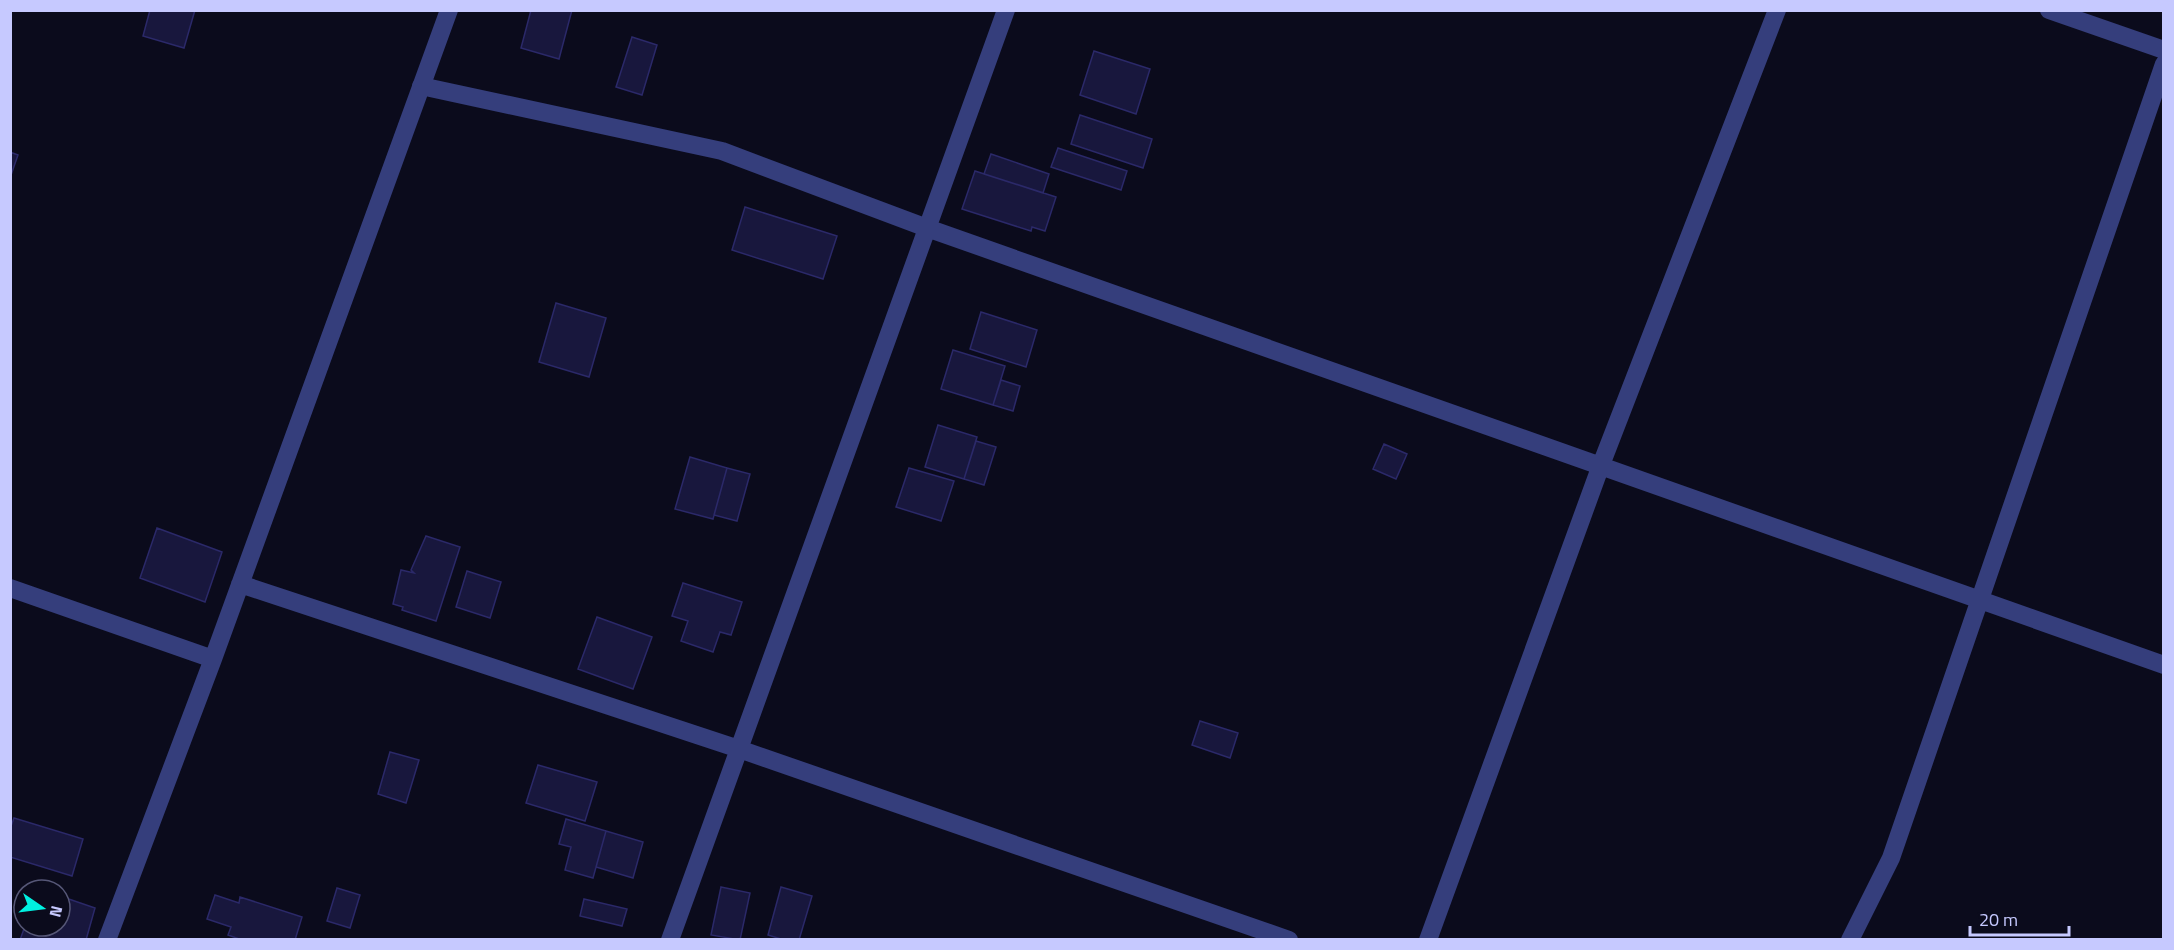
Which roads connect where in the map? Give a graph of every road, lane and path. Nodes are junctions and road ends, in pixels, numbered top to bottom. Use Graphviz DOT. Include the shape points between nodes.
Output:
graph roads {
  1 [pos="449,10"];
  2 [pos="1006,10"];
  3 [pos="1777,10"];
  4 [pos="2049,10"];
  5 [pos="2163,50"];
  6 [pos="2163,64"];
  7 [pos="421,86"];
  8 [pos="927,228"];
  9 [pos="1601,465"];
  10 [pos="240,584"];
  11 [pos="10,588"];
  12 [pos="1979,599"];
  13 [pos="213,659"];
  14 [pos="2163,665"];
  15 [pos="738,749"];
  16 [pos="107,939"];
  17 [pos="670,939"];
  18 [pos="1289,939"];
  19 [pos="1428,939"];
  20 [pos="1850,939"];
  1 -- 7 [label="street"];
  2 -- 8 [label="street"];
  3 -- 9 [label="street"];
  4 -- 5 [label="street"];
  6 -- 12 [label="street"];
  7 -- 8 [label="street" via="722,151"];
  7 -- 10 [label="street"];
  8 -- 9 [label="street"];
  8 -- 15 [label="street"];
  9 -- 12 [label="street"];
  9 -- 19 [label="street"];
  10 -- 13 [label="street"];
  10 -- 15 [label="street"];
  11 -- 13 [label="street"];
  12 -- 14 [label="street"];
  12 -- 20 [label="street" via="1891,858"];
  13 -- 16 [label="street"];
  15 -- 17 [label="street"];
  15 -- 18 [label="street"];
}
